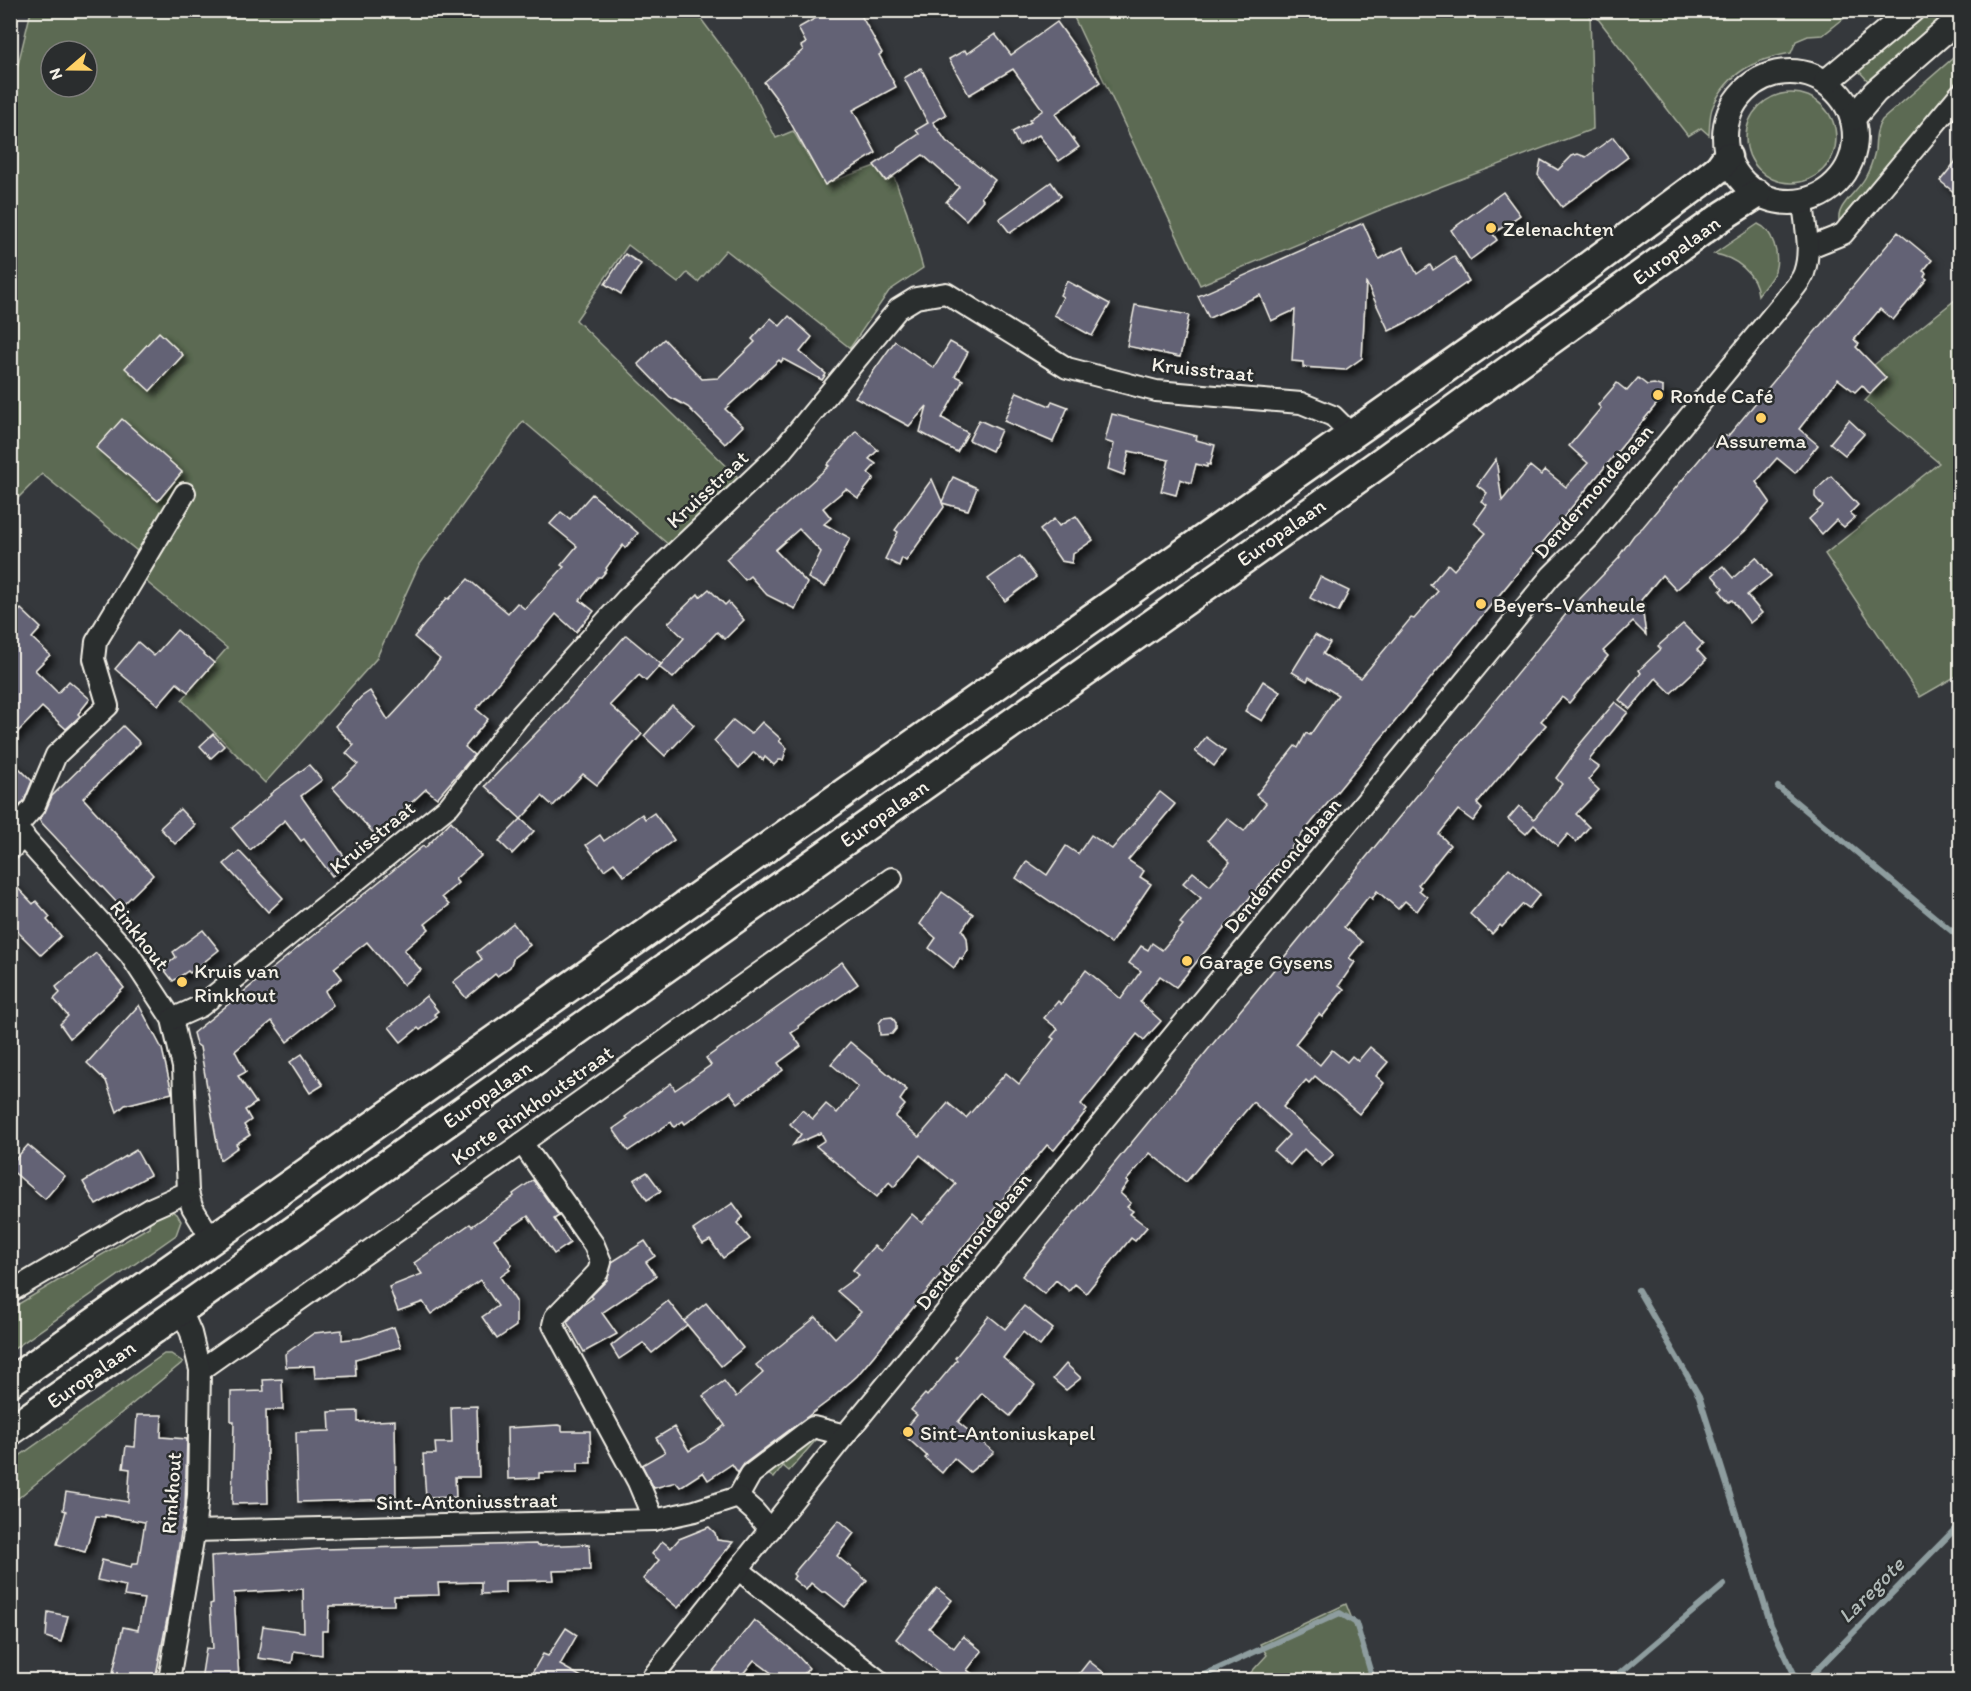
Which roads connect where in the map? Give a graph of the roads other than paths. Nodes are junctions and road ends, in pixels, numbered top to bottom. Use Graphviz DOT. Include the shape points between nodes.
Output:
graph roads {
  1 [pos="1912,10"];
  2 [pos="1960,18"];
  3 [pos="1826,82"];
  4 [pos="1960,94"];
  5 [pos="1853,118"];
  6 [pos="1727,157"];
  7 [pos="1757,194"];
  8 [pos="1803,202"];
  9 [pos="1808,248"];
  10 [pos="1352,435"];
  11 [pos="185,493"];
  12 [pos="15,834"];
  13 [pos="892,878"];
  14 [pos="172,1019"];
  15 [pos="522,1143"];
  16 [pos="188,1192"];
  17 [pos="212,1240"];
  18 [pos="10,1292"];
  19 [pos="181,1310"];
  20 [pos="200,1370"];
  21 [pos="10,1382"];
  22 [pos="10,1431"];
  23 [pos="845,1435"];
  24 [pos="738,1497"];
  25 [pos="654,1520"];
  26 [pos="770,1530"];
  27 [pos="194,1531"];
  28 [pos="739,1570"];
  29 [pos="169,1680"];
  30 [pos="650,1680"];
  31 [pos="878,1680"];
  1 -- 3 [label="main road"];
  2 -- 5 [label="main road" via="1875,92"];
  3 -- 5 [label="main road" via="1845,98"];
  3 -- 6 [label="main road" via="1792,72 1774,74 1747,87 1731,109 1725,131"];
  4 -- 9 [label="street" via="1843,234"];
  5 -- 8 [label="main road" via="1855,151 1845,173 1820,195"];
  6 -- 7 [label="main road" via="1741,180"];
  6 -- 10 [label="highway, Europalaan" via="1719,168 1605,255"];
  7 -- 8 [label="main road" via="1779,202"];
  7 -- 19 [label="highway, Europalaan"];
  8 -- 9 [label="street, Dendermondebaan"];
  9 -- 23 [label="street, Dendermondebaan" via="1804,274 1785,300 1590,537 1551,576"];
  10 -- 14 [label="street, Kruisstraat" via="1333,416 1301,403 1156,391 1067,368 946,293 916,298 898,309 779,454 626,599 517,719 449,806 201,1006"];
  10 -- 17 [label="highway, Europalaan"];
  11 -- 12 [label="street" via="96,642 94,659 108,706 56,755 34,807"];
  12 -- 14 [label="street, Rinkhout" via="130,955"];
  13 -- 15 [label="street, Korte Rinkhoutstraat"];
  14 -- 16 [label="street, Rinkhout" via="183,1067"];
  15 -- 20 [label="street, Korte Rinkhoutstraat"];
  15 -- 25 [label="street" via="594,1245 601,1262 598,1272 555,1317 553,1325 638,1482"];
  16 -- 17 [label="street, Rinkhout" via="192,1207"];
  16 -- 18 [label="street" via="152,1208"];
  17 -- 21 [label="highway, Europalaan"];
  19 -- 20 [label="street, Rinkhout"];
  19 -- 22 [label="highway, Europalaan"];
  20 -- 27 [label="street, Rinkhout"];
  23 -- 24 [label="street" via="813,1427 751,1474"];
  23 -- 26 [label="street, Dendermondebaan"];
  24 -- 25 [label="street, Sint-Antoniusstraat"];
  24 -- 26 [label="street"];
  25 -- 27 [label="street, Sint-Antoniusstraat"];
  26 -- 28 [label="street, Dendermondebaan"];
  27 -- 29 [label="street, Rinkhout"];
  28 -- 30 [label="street, Dendermondebaan"];
  28 -- 31 [label="street"];
}
